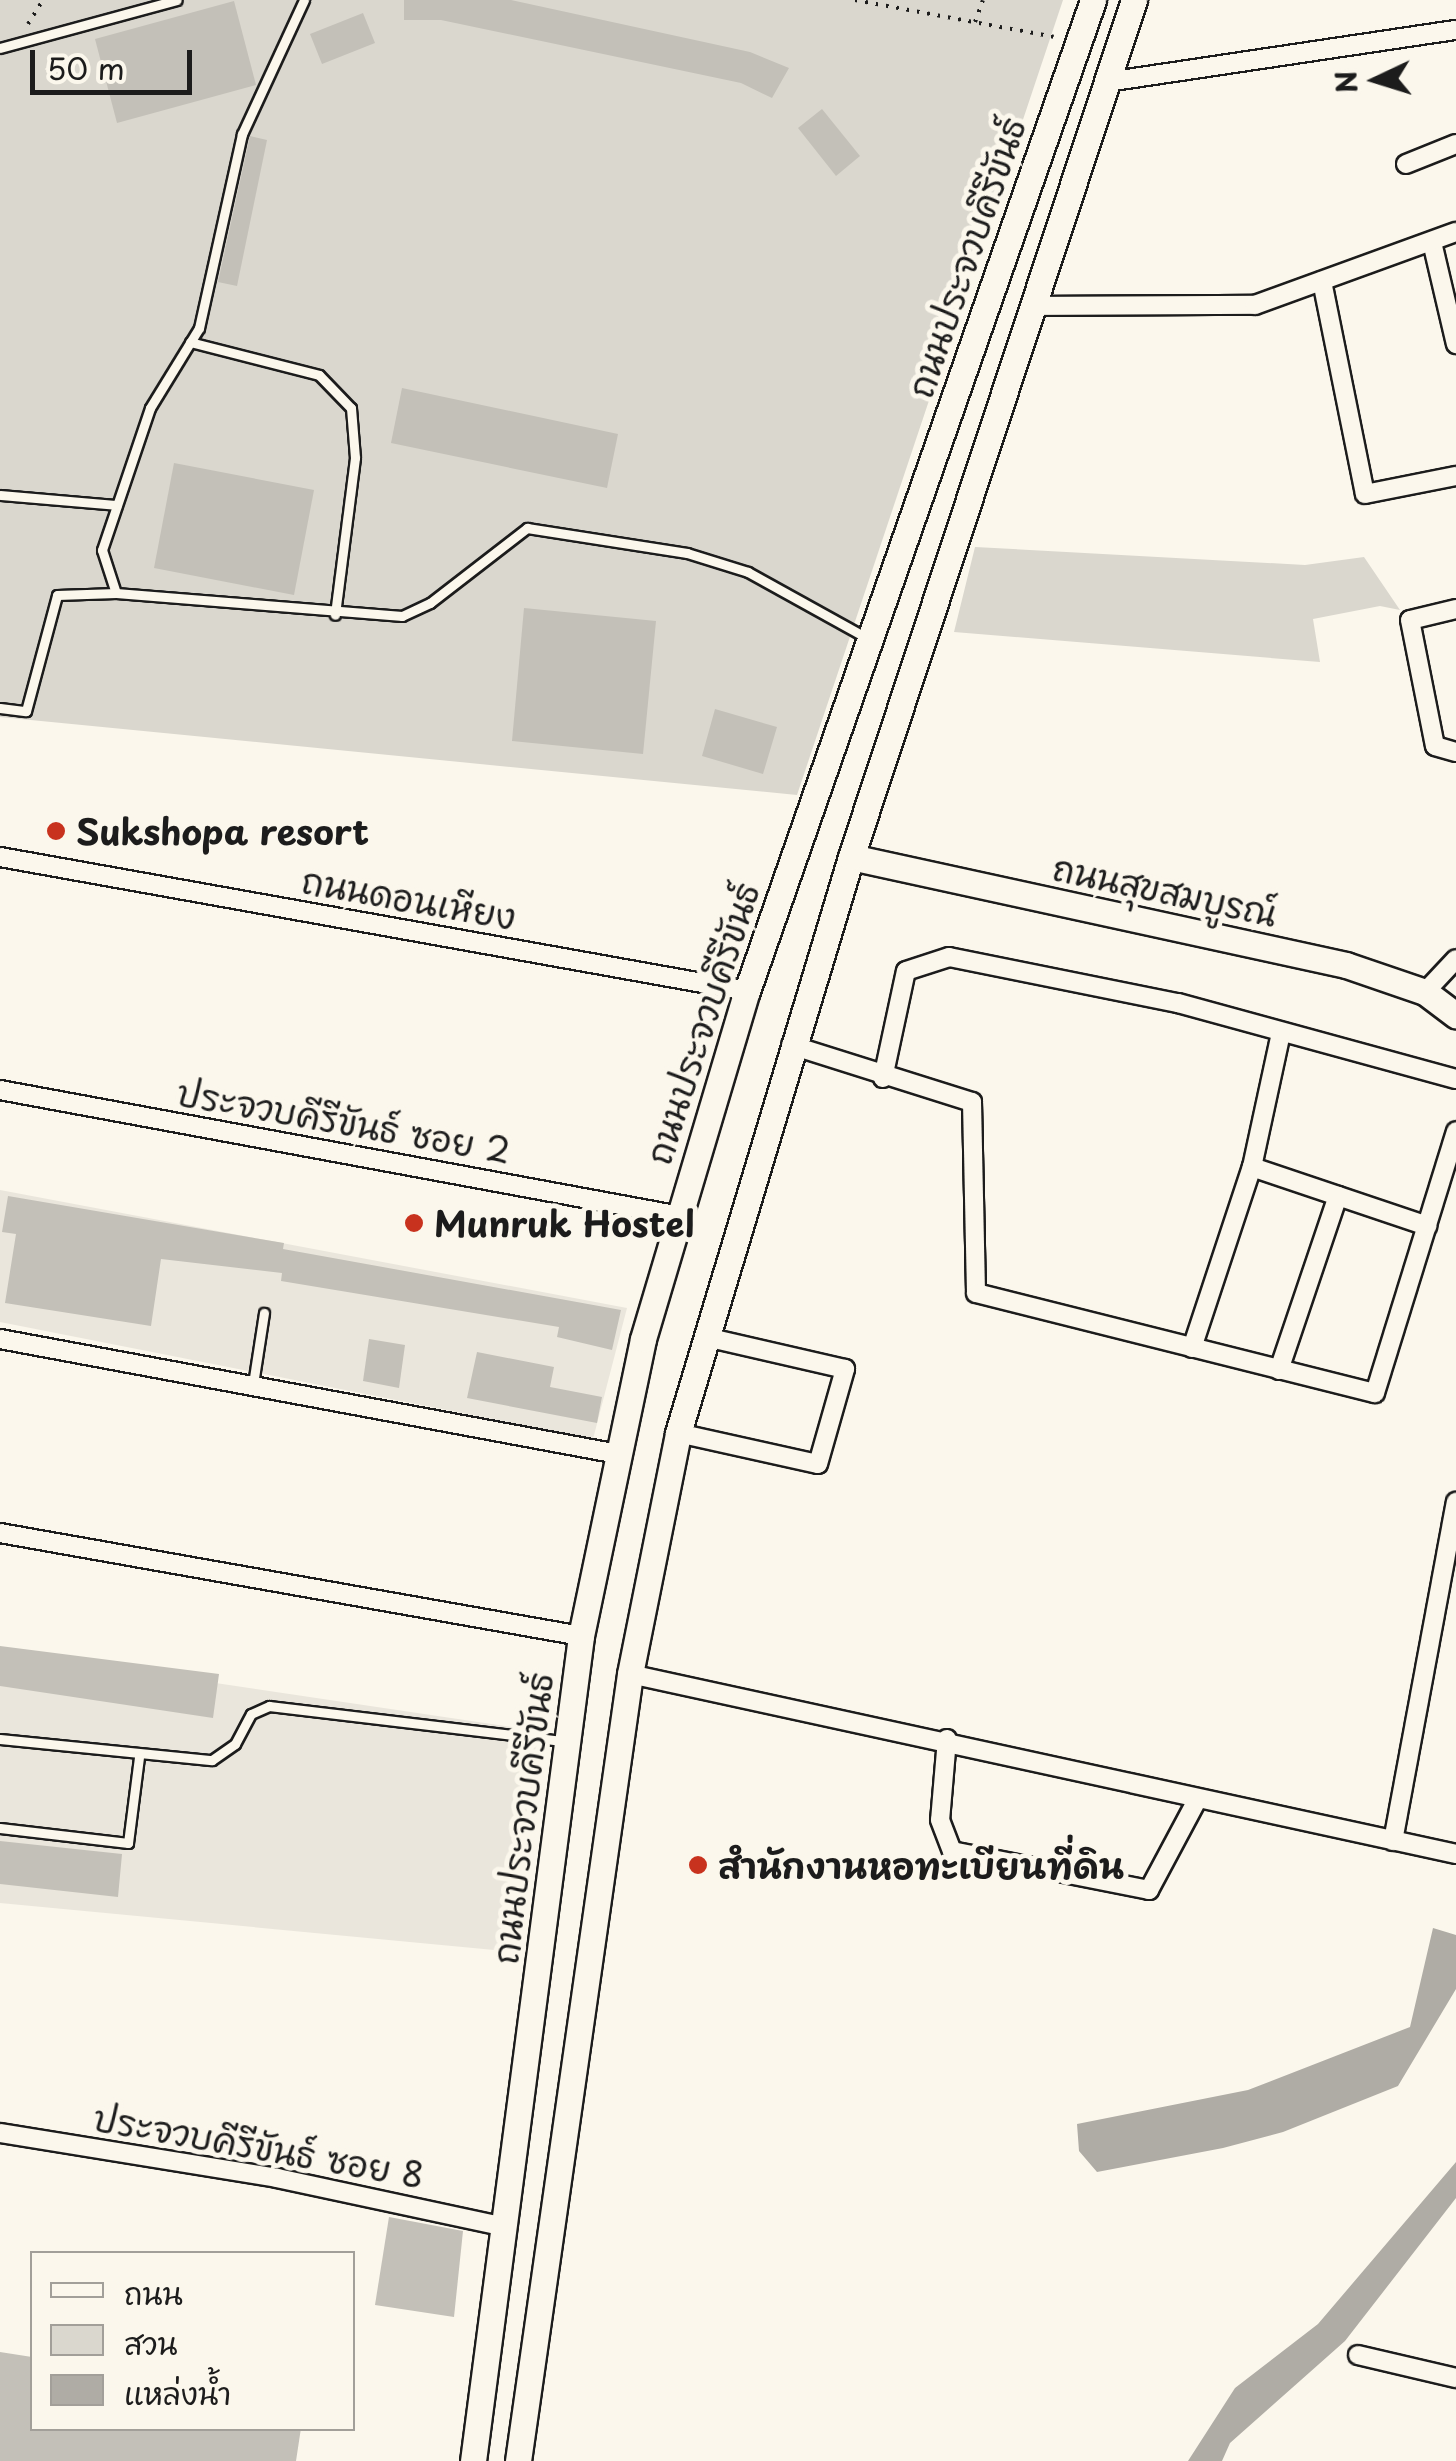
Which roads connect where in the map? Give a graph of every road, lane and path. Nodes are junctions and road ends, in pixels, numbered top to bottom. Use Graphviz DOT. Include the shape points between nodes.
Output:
graph roads {
  1 [pos="43,0"];
  2 [pos="178,0"];
  3 [pos="304,0"];
  4 [pos="855,0"];
  5 [pos="984,0"];
  6 [pos="1093,0"];
  7 [pos="1134,0"];
  8 [pos="975,22"];
  9 [pos="1456,30"];
  10 [pos="21,42"];
  11 [pos="1078,42"];
  12 [pos="0,48"];
  13 [pos="1107,82"];
  14 [pos="1456,144"];
  15 [pos="1406,164"];
  16 [pos="1456,232"];
  17 [pos="1432,242"];
  18 [pos="1322,281"];
  19 [pos="1033,306"];
  20 [pos="190,342"];
  21 [pos="1456,344"];
  22 [pos="1456,476"];
  23 [pos="0,494"];
  24 [pos="118,505"];
  25 [pos="116,593"];
  26 [pos="1456,609"];
  27 [pos="335,615"];
  28 [pos="870,639"];
  29 [pos="0,708"];
  30 [pos="1456,752"];
  31 [pos="0,857"];
  32 [pos="850,857"];
  33 [pos="1456,959"];
  34 [pos="747,991"];
  35 [pos="1425,992"];
  36 [pos="1456,1015"];
  37 [pos="1281,1033"];
  38 [pos="791,1045"];
  39 [pos="882,1078"];
  40 [pos="1456,1079"];
  41 [pos="0,1090"];
  42 [pos="1456,1131"];
  43 [pos="1252,1167"];
  44 [pos="1338,1196"];
  45 [pos="676,1215"];
  46 [pos="1426,1226"];
  47 [pos="264,1313"];
  48 [pos="705,1337"];
  49 [pos="0,1339"];
  50 [pos="1192,1348"];
  51 [pos="1279,1370"];
  52 [pos="253,1384"];
  53 [pos="678,1432"];
  54 [pos="618,1454"];
  55 [pos="1456,1502"];
  56 [pos="0,1533"];
  57 [pos="581,1636"];
  58 [pos="630,1674"];
  59 [pos="0,1739"];
  60 [pos="947,1739"];
  61 [pos="566,1742"];
  62 [pos="139,1757"];
  63 [pos="1197,1800"];
  64 [pos="0,1828"];
  65 [pos="1393,1841"];
  66 [pos="1456,1854"];
  67 [pos="0,2133"];
  68 [pos="505,2227"];
  69 [pos="1358,2356"];
  70 [pos="1456,2378"];
  71 [pos="473,2461"];
  72 [pos="518,2461"];
  1 -- 10 [label="path" via="34,6"];
  2 -- 10 [label="lane"];
  3 -- 20 [label="lane" via="242,134 199,328"];
  4 -- 8 [label="path"];
  5 -- 8 [label="path"];
  6 -- 11 [label="main road, ถนนประจวบคีรีขันธ์"];
  7 -- 13 [label="main road"];
  8 -- 11 [label="path"];
  9 -- 13 [label="street"];
  10 -- 12 [label="lane"];
  11 -- 28 [label="main road, ถนนประจวบคีรีขันธ์"];
  13 -- 19 [label="main road"];
  14 -- 15 [label="street"];
  16 -- 17 [label="street"];
  17 -- 18 [label="street"];
  17 -- 21 [label="street"];
  18 -- 19 [label="street" via="1255,305"];
  18 -- 22 [label="street" via="1365,494"];
  19 -- 32 [label="main road"];
  20 -- 24 [label="lane" via="150,408"];
  20 -- 27 [label="lane" via="318,375 351,408 354,458"];
  23 -- 24 [label="lane"];
  24 -- 25 [label="lane" via="102,550"];
  25 -- 27 [label="lane"];
  25 -- 29 [label="lane" via="57,594 26,711"];
  26 -- 30 [label="street" via="1410,620 1435,746"];
  27 -- 28 [label="lane" via="402,616 430,603 526,528 687,553 748,572"];
  28 -- 34 [label="main road, ถนนประจวบคีรีขันธ์"];
  31 -- 34 [label="street, ถนนดอนเหียง"];
  32 -- 35 [label="main road, ถนนสุขสมบูรณ์" via="1346,965"];
  32 -- 38 [label="main road"];
  33 -- 35 [label="street"];
  34 -- 45 [label="main road, ถนนประจวบคีรีขันธ์"];
  35 -- 36 [label="main road, ถนนสุขสมบูรณ์"];
  37 -- 39 [label="street" via="1178,1003 950,957 906,971"];
  37 -- 40 [label="street"];
  37 -- 43 [label="street"];
  38 -- 39 [label="street"];
  38 -- 48 [label="main road"];
  39 -- 50 [label="street" via="972,1102 976,1292"];
  41 -- 45 [label="street, ประจวบคีรีขันธ์ ซอย 2"];
  42 -- 46 [label="street"];
  43 -- 44 [label="street"];
  43 -- 50 [label="street"];
  44 -- 46 [label="street"];
  44 -- 51 [label="street"];
  45 -- 54 [label="main road, ถนนประจวบคีรีขันธ์"];
  46 -- 51 [label="street" via="1375,1393"];
  47 -- 52 [label="lane"];
  48 -- 53 [label="main road"];
  48 -- 53 [label="street" via="845,1370 818,1464"];
  49 -- 52 [label="street"];
  50 -- 51 [label="street"];
  52 -- 54 [label="street"];
  53 -- 58 [label="main road"];
  54 -- 57 [label="main road, ถนนประจวบคีรีขันธ์"];
  55 -- 65 [label="street"];
  56 -- 57 [label="street"];
  57 -- 61 [label="main road, ถนนประจวบคีรีขันธ์"];
  58 -- 60 [label="street"];
  58 -- 72 [label="main road"];
  59 -- 62 [label="lane"];
  60 -- 63 [label="street"];
  60 -- 63 [label="street" via="940,1820 952,1852 1149,1890"];
  61 -- 62 [label="lane" via="270,1706 251,1714 235,1744 212,1760"];
  61 -- 68 [label="main road, ถนนประจวบคีรีขันธ์"];
  62 -- 64 [label="lane" via="128,1843"];
  63 -- 65 [label="street"];
  65 -- 66 [label="street"];
  67 -- 68 [label="street, ประจวบคีรีขันธ์ ซอย 8" via="277,2178"];
  68 -- 71 [label="main road, ถนนประจวบคีรีขันธ์"];
  69 -- 70 [label="street"];
}
